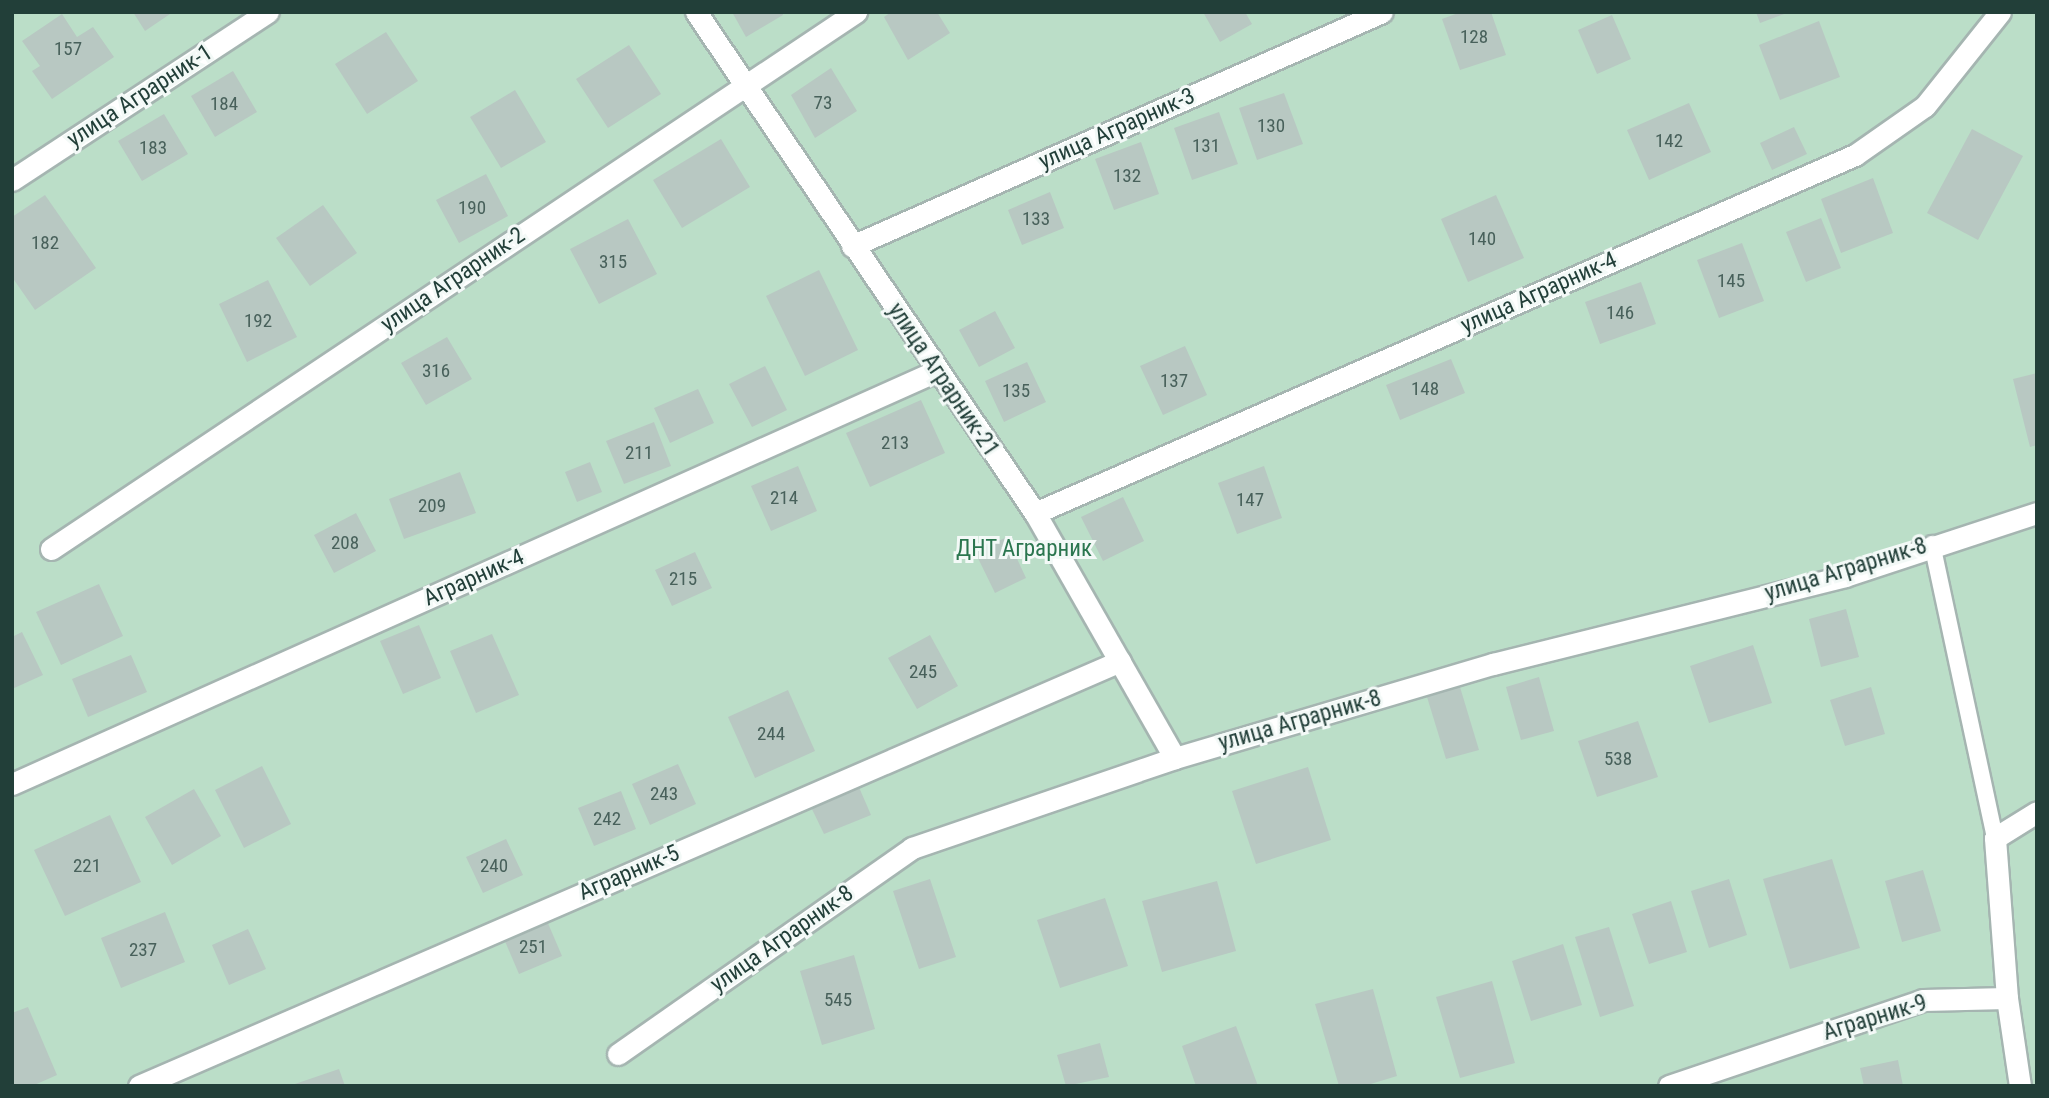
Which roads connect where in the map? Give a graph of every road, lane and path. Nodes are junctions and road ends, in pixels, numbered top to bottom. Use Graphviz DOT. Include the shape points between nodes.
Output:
graph roads {
  1 [pos="268,12"];
  2 [pos="696,12"];
  3 [pos="856,12"];
  4 [pos="1382,12"];
  5 [pos="2000,12"];
  6 [pos="743,86"];
  7 [pos="12,180"];
  8 [pos="852,246"];
  9 [pos="936,371"];
  10 [pos="1035,513"];
  11 [pos="2037,513"];
  12 [pos="1932,544"];
  13 [pos="51,549"];
  14 [pos="1120,661"];
  15 [pos="1175,758"];
  16 [pos="12,784"];
  17 [pos="2037,812"];
  18 [pos="1995,838"];
  19 [pos="2007,998"];
  20 [pos="618,1054"];
  21 [pos="139,1086"];
  22 [pos="1669,1086"];
  23 [pos="2020,1086"];
  1 -- 7 [label="street, улица Аграрник-1"];
  2 -- 6 [label="street, улица Аграрник-21"];
  3 -- 6 [label="street, улица Аграрник-2"];
  4 -- 8 [label="street, улица Аграрник-3"];
  5 -- 10 [label="street, улица Аграрник-4" via="1925,106 1855,155"];
  6 -- 8 [label="street, улица Аграрник-21"];
  6 -- 13 [label="street, улица Аграрник-2"];
  8 -- 9 [label="street, улица Аграрник-21"];
  9 -- 10 [label="street, улица Аграрник-21"];
  9 -- 16 [label="street, Аграрник-4"];
  10 -- 14 [label="street, улица Аграрник-21"];
  11 -- 12 [label="street, улица Аграрник-8"];
  12 -- 15 [label="street, улица Аграрник-8" via="1845,576 1493,664"];
  12 -- 18 [label="lane"];
  14 -- 15 [label="street, улица Аграрник-21"];
  14 -- 21 [label="street, Аграрник-5"];
  15 -- 20 [label="street, улица Аграрник-8" via="912,848"];
  17 -- 18 [label="street"];
  18 -- 19 [label="street"];
  19 -- 22 [label="street, Аграрник-9" via="1923,999"];
  19 -- 23 [label="street"];
}
